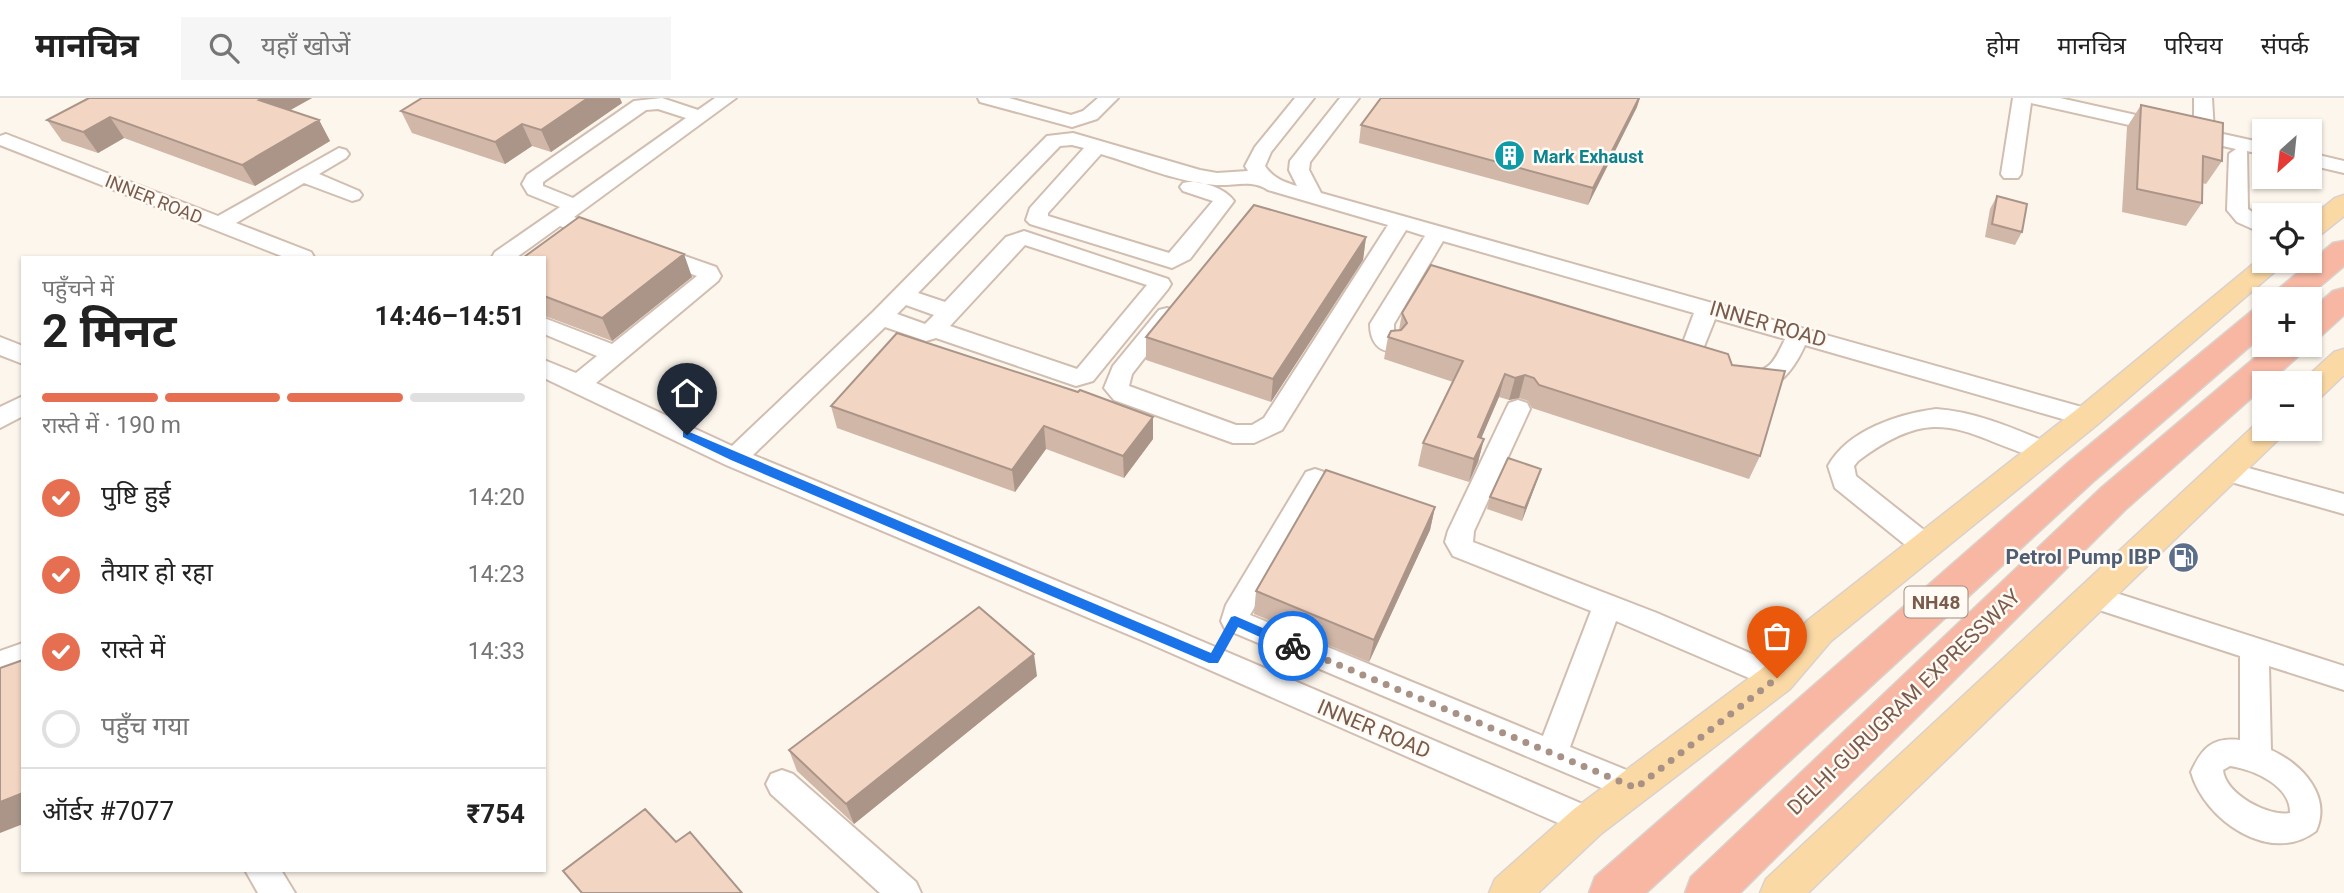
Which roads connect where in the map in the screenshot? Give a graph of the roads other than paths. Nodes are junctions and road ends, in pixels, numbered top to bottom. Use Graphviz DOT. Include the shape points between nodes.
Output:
graph roads {
  1 [pos="727,98"];
  2 [pos="987,98"];
  3 [pos="1109,98"];
  4 [pos="1305,98"];
  5 [pos="1350,98"];
  6 [pos="2203,98"];
  7 [pos="2027,101"];
  8 [pos="2061,101"];
  9 [pos="1996,104"];
  10 [pos="700,117"];
  11 [pos="1081,120"];
  12 [pos="2204,136"];
  13 [pos="6,140"];
  14 [pos="2252,146"];
  15 [pos="1092,152"];
  16 [pos="339,154"];
  17 [pos="2239,154"];
  18 [pos="2027,156"];
  19 [pos="2322,162"];
  20 [pos="2344,167"];
  21 [pos="2011,174"];
  22 [pos="303,175"];
  23 [pos="1191,181"];
  24 [pos="1268,181"];
  25 [pos="1000,193"];
  26 [pos="352,195"];
  27 [pos="1314,198"];
  28 [pos="2344,203"];
  29 [pos="1042,206"];
  30 [pos="1257,208"];
  31 [pos="567,212"];
  32 [pos="2322,221"];
  33 [pos="1401,222"];
  34 [pos="2252,222"];
  35 [pos="218,225"];
  36 [pos="584,227"];
  37 [pos="1438,232"];
  38 [pos="1361,239"];
  39 [pos="564,242"];
  40 [pos="1387,246"];
  41 [pos="2344,250"];
  42 [pos="300,256"];
  43 [pos="504,256"];
  44 [pos="2260,273"];
  45 [pos="2300,287"];
  46 [pos="901,295"];
  47 [pos="2344,298"];
  48 [pos="1179,300"];
  49 [pos="1707,307"];
  50 [pos="881,317"];
  51 [pos="2322,317"];
  52 [pos="942,320"];
  53 [pos="546,326"];
  54 [pos="2252,327"];
  55 [pos="1799,333"];
  56 [pos="1389,344"];
  57 [pos="0,345"];
  58 [pos="1693,348"];
  59 [pos="21,355"];
  60 [pos="616,355"];
  61 [pos="2276,357"];
  62 [pos="2344,359"];
  63 [pos="546,369"];
  64 [pos="1732,379"];
  65 [pos="2322,380"];
  66 [pos="579,384"];
  67 [pos="21,405"];
  68 [pos="1518,409"];
  69 [pos="2087,416"];
  70 [pos="0,419"];
  71 [pos="2257,441"];
  72 [pos="2044,451"];
  73 [pos="735,458"];
  74 [pos="2226,471"];
  75 [pos="1315,479"];
  76 [pos="2344,504"];
  77 [pos="1924,545"];
  78 [pos="2094,597"];
  79 [pos="1607,606"];
  80 [pos="1235,621"];
  81 [pos="2255,649"];
  82 [pos="21,656"];
  83 [pos="1214,659"];
  84 [pos="0,663"];
  85 [pos="1777,678"];
  86 [pos="2344,678"];
  87 [pos="1552,753"];
  88 [pos="2256,756"];
  89 [pos="782,784"];
  90 [pos="1636,788"];
  91 [pos="1588,821"];
  92 [pos="263,872"];
  93 [pos="278,893"];
  94 [pos="904,893"];
  95 [pos="1509,893"];
  96 [pos="1612,893"];
  97 [pos="1708,893"];
  98 [pos="1780,893"];
  1 -- 10 [label="street"];
  2 -- 11 [label="street" via="1068,121"];
  3 -- 11 [label="lane"];
  4 -- 24 [label="street" via="1255,166"];
  5 -- 27 [label="street" via="1300,161 1299,170"];
  6 -- 12 [label="street"];
  7 -- 8 [label="street"];
  7 -- 9 [label="street"];
  7 -- 18 [label="street"];
  7 -- 21 [label="street"];
  8 -- 12 [label="street"];
  10 -- 31 [label="street"];
  10 -- 31 [label="street" via="659,103 641,105 534,179 535,190"];
  12 -- 14 [label="street"];
  13 -- 35 [label="street, INNER ROAD"];
  15 -- 23 [label="street"];
  15 -- 25 [label="street" via="1066,138 1054,140"];
  15 -- 29 [label="street"];
  16 -- 22 [label="street"];
  17 -- 34 [label="street" via="2237,211"];
  19 -- 20 [label="street"];
  22 -- 26 [label="street"];
  22 -- 35 [label="street"];
  23 -- 24 [label="street, INNER ROAD"];
  23 -- 29 [label="street" via="1224,201 1172,261 1037,220"];
  24 -- 27 [label="street, INNER ROAD"];
  24 -- 30 [label="street"];
  25 -- 29 [label="street"];
  25 -- 46 [label="street"];
  27 -- 33 [label="street, INNER ROAD"];
  28 -- 32 [label="main road"];
  31 -- 36 [label="street"];
  31 -- 43 [label="street"];
  33 -- 37 [label="street, INNER ROAD"];
  33 -- 40 [label="street"];
  35 -- 42 [label="street, INNER ROAD"];
  36 -- 39 [label="street"];
  36 -- 60 [label="street" via="710,276"];
  37 -- 49 [label="street, INNER ROAD"];
  37 -- 56 [label="lane" via="1382,324 1382,336"];
  38 -- 40 [label="street"];
  40 -- 48 [label="street" via="1273,424 1260,433 1233,434 1116,388 1121,372"];
  41 -- 45 [label="highway"];
  44 -- 69 [label="main road"];
  46 -- 50 [label="street"];
  46 -- 52 [label="street"];
  47 -- 51 [label="highway"];
  49 -- 55 [label="street, INNER ROAD"];
  49 -- 58 [label="street"];
  50 -- 52 [label="street" via="926,333"];
  50 -- 73 [label="street"];
  52 -- 52 [label="street" via="1076,378 1085,375 1160,284 1024,238 1014,242"];
  53 -- 60 [label="lane"];
  54 -- 96 [label="highway, NH48" via="2082,471"];
  55 -- 64 [label="street" via="1773,378 1760,383"];
  55 -- 69 [label="street, INNER ROAD"];
  57 -- 59 [label="street"];
  60 -- 66 [label="street"];
  61 -- 97 [label="highway, DELHI-GURUGRAM EXPRESSWAY / NH48" via="2113,499"];
  62 -- 65 [label="main road"];
  63 -- 66 [label="street, INNER ROAD"];
  66 -- 73 [label="street, INNER ROAD"];
  67 -- 70 [label="street"];
  68 -- 79 [label="street" via="1459,542 1472,554"];
  69 -- 72 [label="main road"];
  71 -- 74 [label="main road"];
  72 -- 77 [label="main road"];
  72 -- 77 [label="street" via="1966,420 1934,416 1883,433 1846,457 1841,466 1844,481"];
  73 -- 83 [label="street, INNER ROAD"];
  74 -- 76 [label="street"];
  74 -- 78 [label="main road"];
  75 -- 80 [label="lane"];
  77 -- 85 [label="main road" via="1819,631"];
  78 -- 81 [label="street"];
  78 -- 98 [label="main road"];
  79 -- 85 [label="street"];
  79 -- 87 [label="lane"];
  80 -- 83 [label="lane"];
  80 -- 87 [label="lane"];
  81 -- 86 [label="street"];
  81 -- 88 [label="street"];
  82 -- 84 [label="street"];
  83 -- 91 [label="street, INNER ROAD"];
  85 -- 90 [label="main road"];
  87 -- 90 [label="lane"];
  89 -- 94 [label="street"];
  90 -- 91 [label="main road"];
  91 -- 95 [label="main road"];
  92 -- 93 [label="street"];
}
